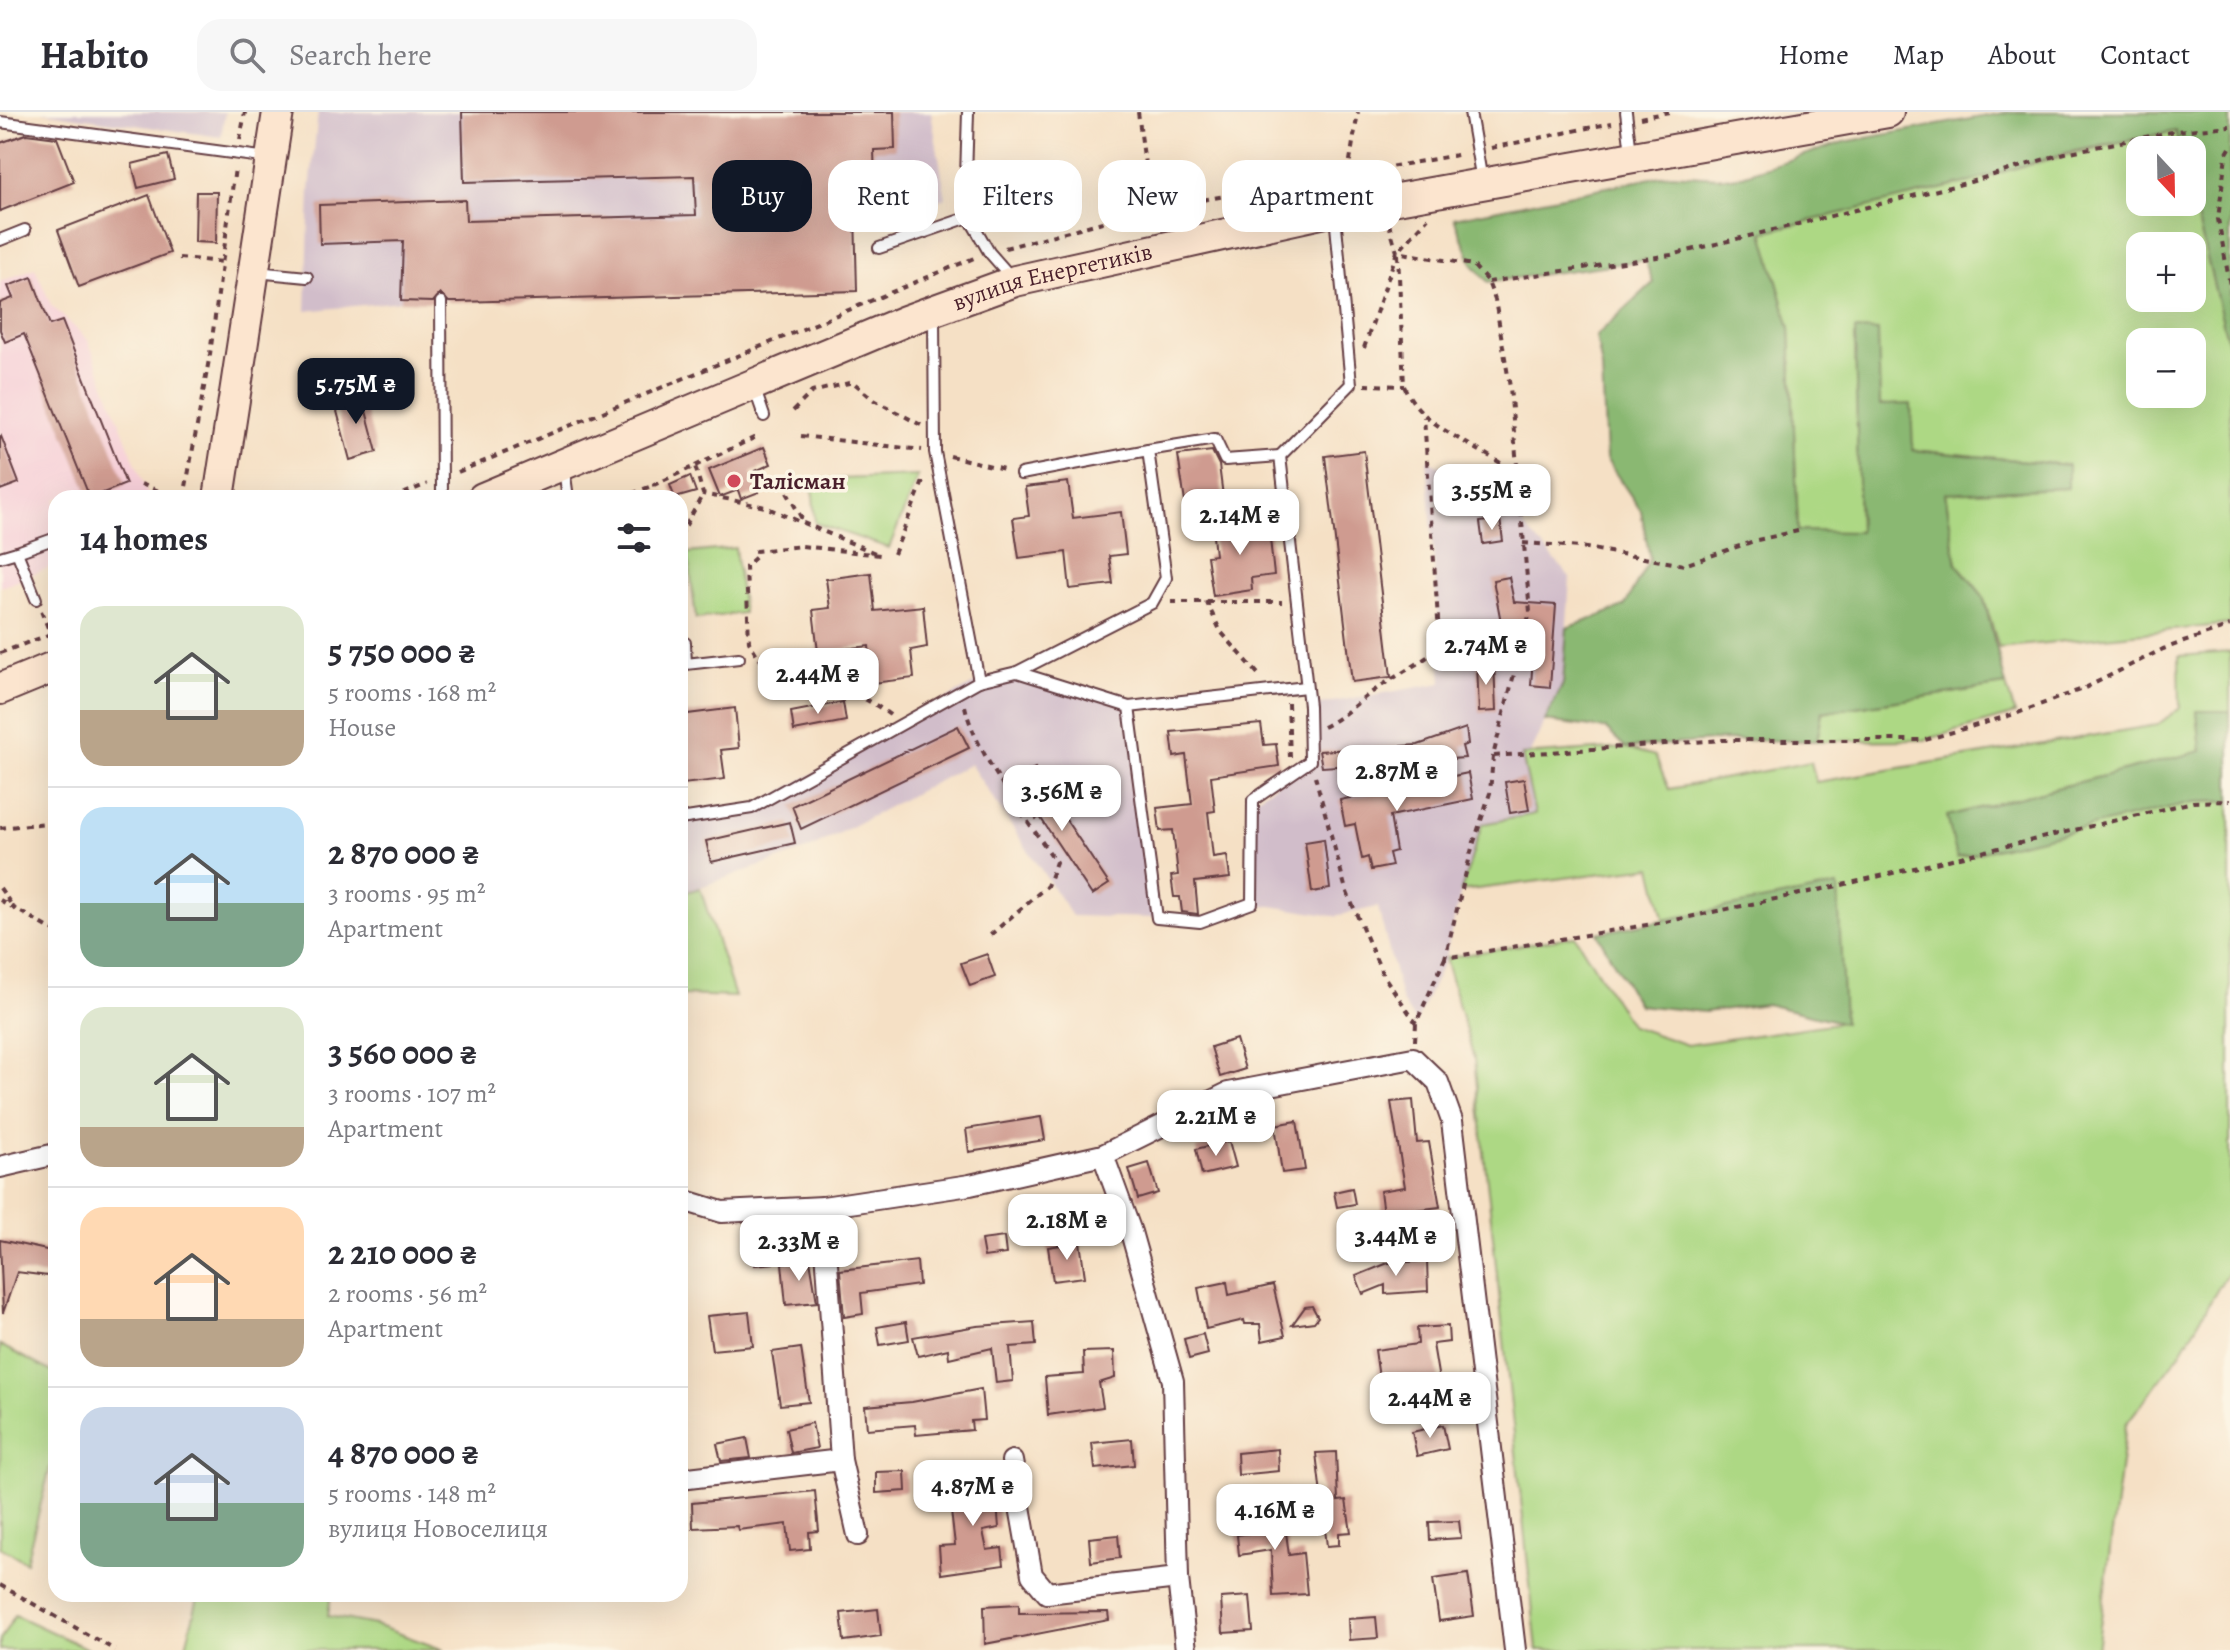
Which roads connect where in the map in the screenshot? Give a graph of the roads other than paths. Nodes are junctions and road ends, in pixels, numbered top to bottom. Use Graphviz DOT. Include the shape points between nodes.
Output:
graph roads {
  1 [pos="278,112"];
  2 [pos="968,112"];
  3 [pos="1470,112"];
  4 [pos="1626,112"];
  5 [pos="1884,112"];
  6 [pos="1829,118"];
  7 [pos="0,122"];
  8 [pos="271,158"];
  9 [pos="1632,159"];
  10 [pos="967,160"];
  11 [pos="1483,186"];
  12 [pos="1402,200"];
  13 [pos="954,222"];
  14 [pos="25,230"];
  15 [pos="978,232"];
  16 [pos="1236,232"];
  17 [pos="1337,232"];
  18 [pos="0,240"];
  19 [pos="879,248"];
  20 [pos="254,272"];
  21 [pos="307,277"];
  22 [pos="1015,281"];
  23 [pos="441,302"];
  24 [pos="934,309"];
  25 [pos="753,385"];
  26 [pos="764,416"];
  27 [pos="1148,450"];
  28 [pos="1280,456"];
  29 [pos="563,463"];
  30 [pos="1021,474"];
  31 [pos="220,490"];
  32 [pos="442,490"];
  33 [pos="501,490"];
  34 [pos="567,490"];
  35 [pos="48,541"];
  36 [pos="17,552"];
  37 [pos="0,557"];
  38 [pos="36,599"];
  39 [pos="739,658"];
  40 [pos="688,664"];
  41 [pos="48,669"];
  42 [pos="1017,672"];
  43 [pos="979,681"];
  44 [pos="1306,687"];
  45 [pos="0,689"];
  46 [pos="1129,707"];
  47 [pos="688,818"];
  48 [pos="1103,1155"];
  49 [pos="48,1156"];
  50 [pos="0,1167"];
  51 [pos="688,1201"];
  52 [pos="823,1207"];
  53 [pos="841,1460"];
  54 [pos="1012,1461"];
  55 [pos="688,1478"];
  56 [pos="858,1535"];
  57 [pos="1178,1578"];
  58 [pos="1186,1650"];
  59 [pos="1515,1650"];
  1 -- 8 [label="main road"];
  2 -- 10 [label="lane"];
  3 -- 11 [label="lane"];
  4 -- 9 [label="lane"];
  5 -- 6 [label="main road, вулиця Енергетиків"];
  6 -- 9 [label="main road, вулиця Енергетиків"];
  7 -- 8 [label="lane"];
  8 -- 20 [label="main road"];
  9 -- 11 [label="main road, вулиця Енергетиків"];
  11 -- 12 [label="main road, вулиця Енергетиків"];
  13 -- 19 [label="lane"];
  14 -- 18 [label="lane"];
  15 -- 22 [label="lane"];
  16 -- 22 [label="main road, вулиця Енергетиків"];
  17 -- 28 [label="lane" via="1351,384"];
  20 -- 21 [label="lane"];
  20 -- 31 [label="main road"];
  22 -- 24 [label="main road, вулиця Енергетиків"];
  23 -- 32 [label="lane"];
  24 -- 25 [label="main road, вулиця Енергетиків"];
  24 -- 43 [label="lane" via="935,452"];
  25 -- 26 [label="lane"];
  25 -- 29 [label="main road, вулиця Енергетиків"];
  27 -- 28 [label="lane" via="1215,439 1225,460"];
  27 -- 30 [label="lane"];
  27 -- 42 [label="lane" via="1166,578 1152,603"];
  28 -- 44 [label="lane"];
  29 -- 33 [label="main road, вулиця Енергетиків"];
  29 -- 34 [label="lane"];
  35 -- 36 [label="lane"];
  36 -- 37 [label="lane"];
  36 -- 38 [label="lane"];
  39 -- 40 [label="lane"];
  41 -- 45 [label="main road"];
  42 -- 43 [label="lane"];
  42 -- 46 [label="lane"];
  43 -- 47 [label="lane" via="752,808"];
  44 -- 46 [label="lane"];
  44 -- 46 [label="lane" via="1310,761 1253,800 1252,903 1200,922 1157,918"];
  48 -- 52 [label="street" via="970,1185"];
  48 -- 57 [label="street" via="1173,1381"];
  48 -- 59 [label="street" via="1228,1093 1413,1058 1438,1082 1452,1121"];
  49 -- 50 [label="street"];
  51 -- 52 [label="street" via="722,1212"];
  52 -- 53 [label="street"];
  53 -- 55 [label="street"];
  53 -- 56 [label="street"];
  54 -- 57 [label="street" via="1032,1575 1047,1593"];
  57 -- 58 [label="street"];
}
